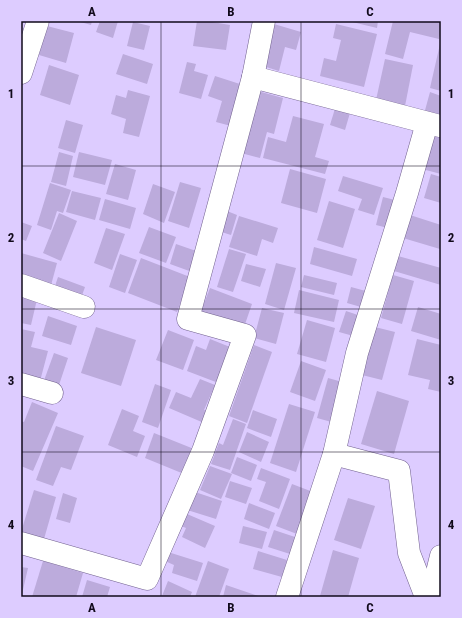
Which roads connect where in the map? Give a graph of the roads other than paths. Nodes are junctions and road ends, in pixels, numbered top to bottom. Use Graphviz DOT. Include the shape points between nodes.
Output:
graph roads {
  1 [pos="38,21"];
  2 [pos="264,21"];
  3 [pos="21,73"];
  4 [pos="253,77"];
  5 [pos="434,125"];
  6 [pos="21,285"];
  7 [pos="84,307"];
  8 [pos="21,384"];
  9 [pos="52,393"];
  10 [pos="334,454"];
  11 [pos="21,543"];
  12 [pos="441,556"];
  13 [pos="287,597"];
  14 [pos="426,597"];
  15 [pos="431,597"];
  1 -- 3 [label="street"];
  2 -- 4 [label="street"];
  4 -- 5 [label="street"];
  4 -- 11 [label="street" via="188,319 246,335 203,451 147,579"];
  5 -- 10 [label="street" via="407,193 357,354"];
  6 -- 7 [label="street"];
  8 -- 9 [label="street"];
  10 -- 13 [label="street"];
  10 -- 14 [label="street" via="399,471 409,553"];
  12 -- 15 [label="street"];
}
